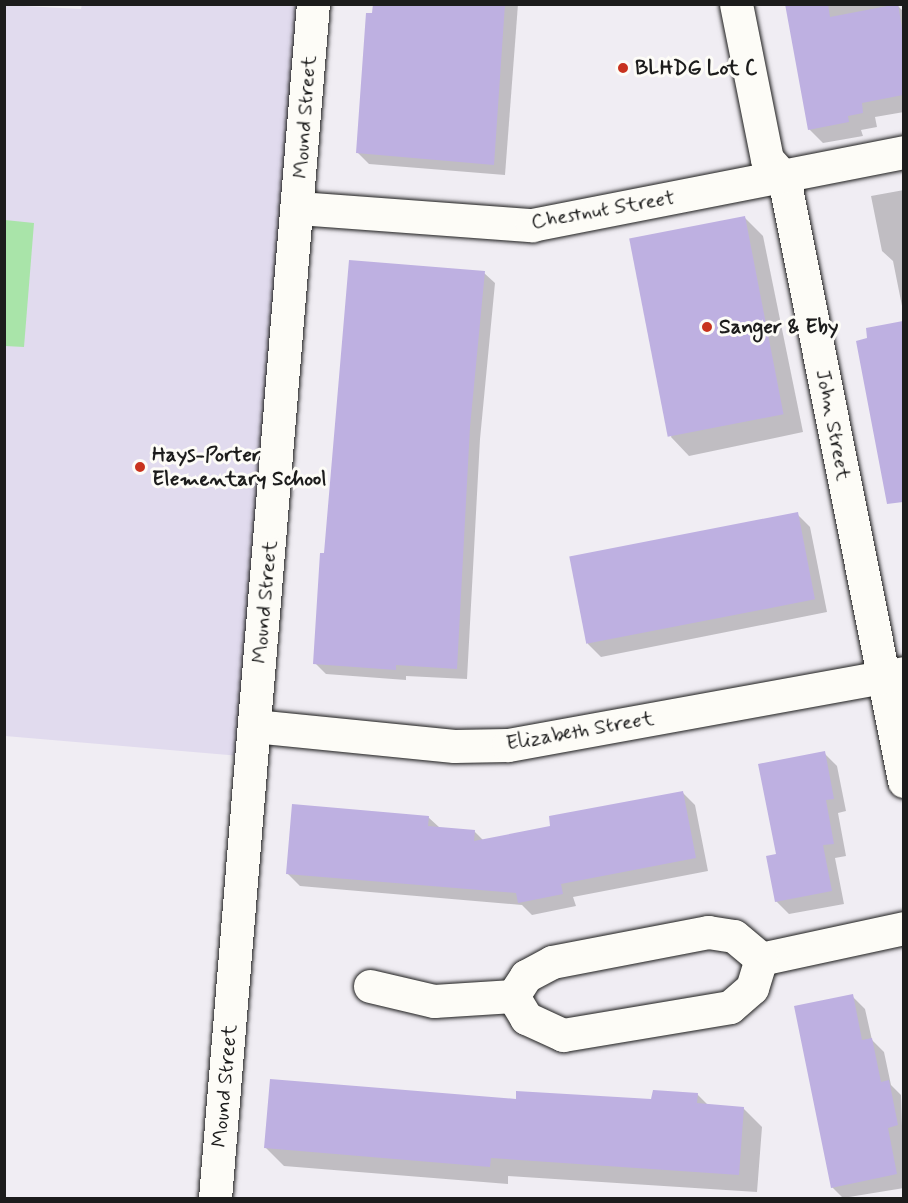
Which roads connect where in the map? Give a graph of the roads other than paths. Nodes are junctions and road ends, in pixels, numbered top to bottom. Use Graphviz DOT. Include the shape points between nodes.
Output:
graph roads {
  1 [pos="313,4"];
  2 [pos="736,4"];
  3 [pos="903,152"];
  4 [pos="784,178"];
  5 [pos="298,208"];
  6 [pos="893,675"];
  7 [pos="254,726"];
  8 [pos="903,781"];
  9 [pos="903,928"];
  10 [pos="761,959"];
  11 [pos="370,986"];
  12 [pos="513,996"];
  13 [pos="215,1198"];
  1 -- 5 [label="street, Mound Street"];
  2 -- 4 [label="street, John Street" via="767,159"];
  3 -- 4 [label="street, Chestnut Street"];
  4 -- 5 [label="street, Chestnut Street" via="532,225"];
  4 -- 6 [label="street, John Street"];
  5 -- 7 [label="street, Mound Street"];
  6 -- 7 [label="street, Elizabeth Street" via="508,745 454,746"];
  6 -- 8 [label="street, John Street"];
  7 -- 13 [label="street, Mound Street"];
  9 -- 10 [label="street"];
  10 -- 12 [label="street" via="734,936 708,932 552,962 526,976"];
  10 -- 12 [label="street" via="752,988 730,1007 563,1035 526,1018"];
  11 -- 12 [label="street" via="434,1001"];
}
